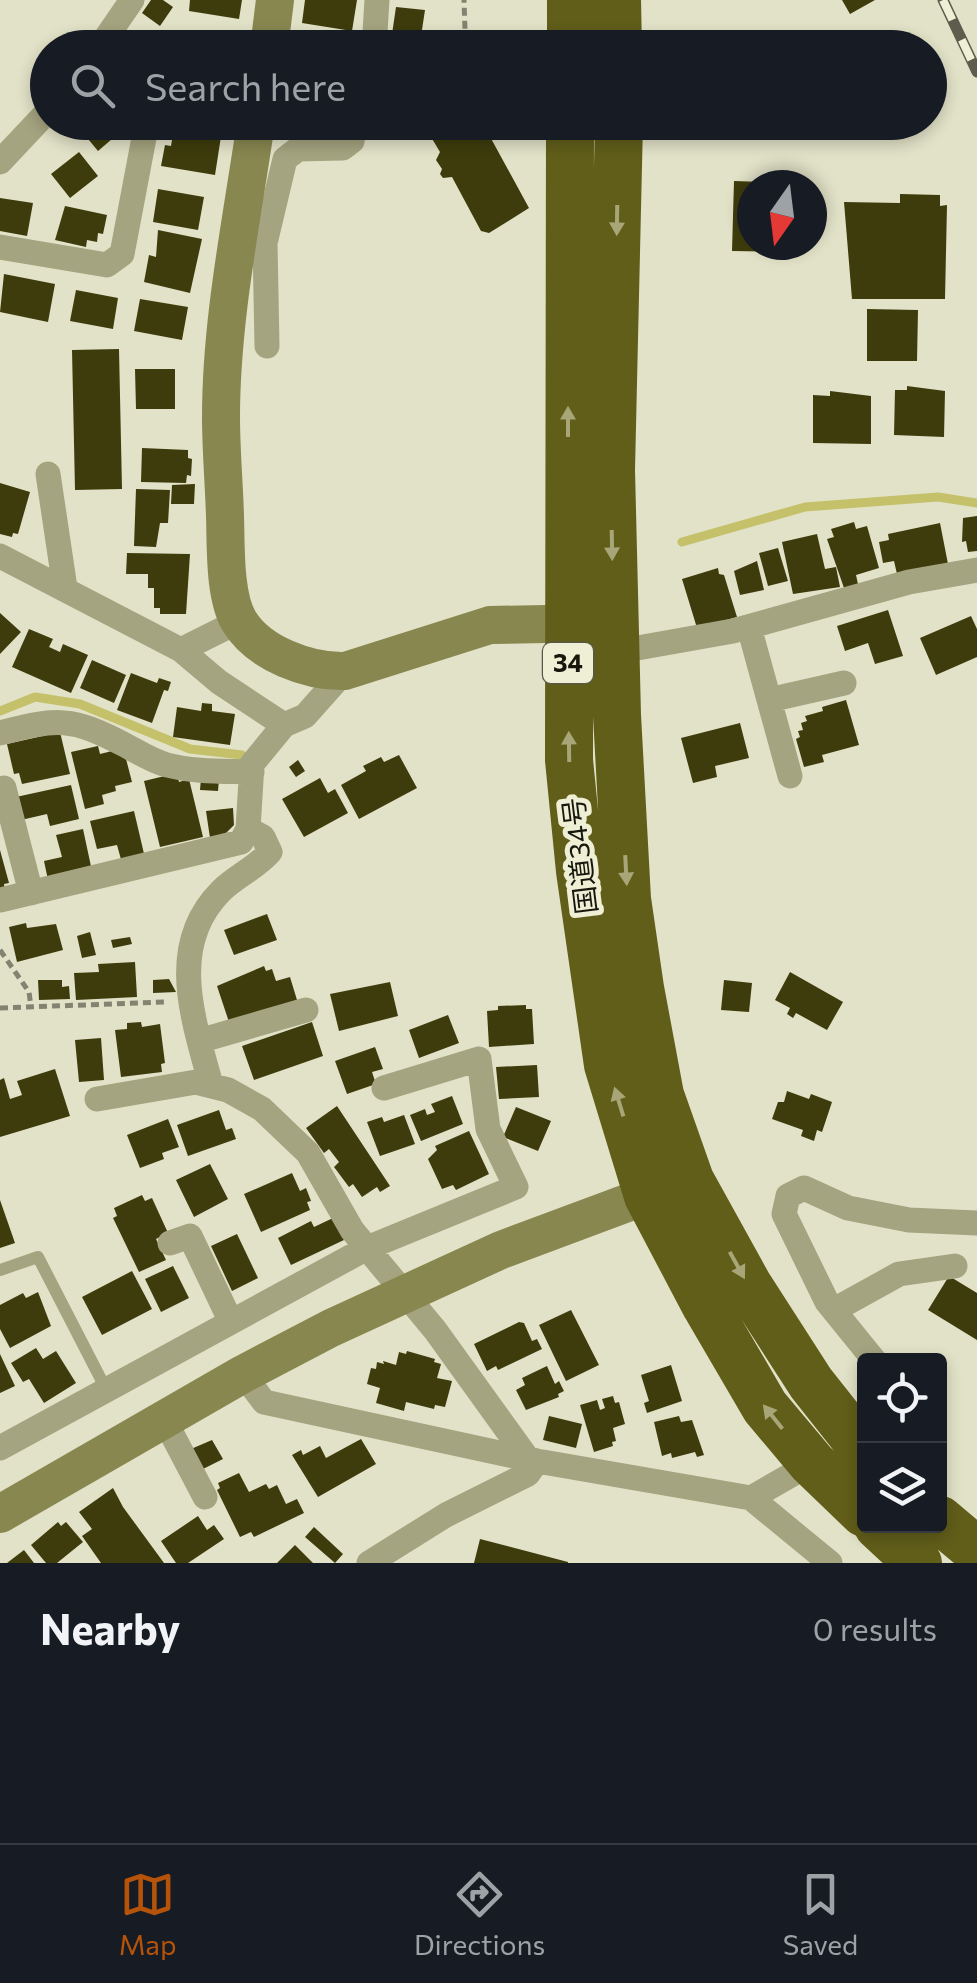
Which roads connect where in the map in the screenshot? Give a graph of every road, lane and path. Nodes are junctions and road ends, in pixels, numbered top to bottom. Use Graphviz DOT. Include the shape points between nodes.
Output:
graph roads {
  1 [pos="132,0"];
  2 [pos="276,0"];
  3 [pos="377,0"];
  4 [pos="464,0"];
  5 [pos="571,0"];
  6 [pos="618,0"];
  7 [pos="111,30"];
  8 [pos="272,30"];
  9 [pos="375,30"];
  10 [pos="465,30"];
  11 [pos="570,30"];
  12 [pos="618,30"];
  13 [pos="30,130"];
  14 [pos="144,140"];
  15 [pos="253,140"];
  16 [pos="352,140"];
  17 [pos="570,140"];
  18 [pos="619,140"];
  19 [pos="0,162"];
  20 [pos="0,246"];
  21 [pos="266,346"];
  22 [pos="48,474"];
  23 [pos="0,556"];
  24 [pos="977,570"];
  25 [pos="65,588"];
  26 [pos="239,621"];
  27 [pos="568,624"];
  28 [pos="748,627"];
  29 [pos="615,637"];
  30 [pos="181,650"];
  31 [pos="345,671"];
  32 [pos="844,683"];
  33 [pos="769,700"];
  34 [pos="284,724"];
  35 [pos="0,733"];
  36 [pos="252,772"];
  37 [pos="790,776"];
  38 [pos="4,788"];
  39 [pos="248,830"];
  40 [pos="31,893"];
  41 [pos="0,900"];
  42 [pos="0,950"];
  43 [pos="189,1002"];
  44 [pos="31,1007"];
  45 [pos="0,1008"];
  46 [pos="306,1010"];
  47 [pos="199,1041"];
  48 [pos="211,1085"];
  49 [pos="384,1088"];
  50 [pos="96,1099"];
  51 [pos="669,1188"];
  52 [pos="977,1223"];
  53 [pos="170,1243"];
  54 [pos="367,1248"];
  55 [pos="955,1266"];
  56 [pos="0,1270"];
  57 [pos="834,1310"];
  58 [pos="232,1322"];
  59 [pos="868,1353"];
  60 [pos="242,1374"];
  61 [pos="107,1390"];
  62 [pos="164,1419"];
  63 [pos="860,1443"];
  64 [pos="0,1448"];
  65 [pos="533,1460"];
  66 [pos="812,1463"];
  67 [pos="205,1497"];
  68 [pos="752,1498"];
  69 [pos="857,1506"];
  70 [pos="0,1514"];
  71 [pos="947,1526"];
  72 [pos="886,1533"];
  73 [pos="977,1551"];
  74 [pos="368,1563"];
  75 [pos="830,1563"];
  76 [pos="918,1563"];
  1 -- 7 [label="street"];
  2 -- 8 [label="street"];
  3 -- 9 [label="street"];
  4 -- 10 [label="path"];
  5 -- 11 [label="highway"];
  6 -- 12 [label="highway"];
  13 -- 19 [label="street"];
  14 -- 20 [label="street" via="122,254 107,265"];
  15 -- 26 [label="street" via="220,416 226,568"];
  16 -- 21 [label="street" via="343,148 298,149 285,159 265,243"];
  27 -- 17 [label="highway, 国道34号 / 34, one-way"];
  18 -- 29 [label="highway, 国道34号 / 34, one-way" via="610,470"];
  22 -- 25 [label="street"];
  23 -- 25 [label="street"];
  24 -- 28 [label="street"];
  25 -- 30 [label="street"];
  26 -- 30 [label="street"];
  26 -- 31 [label="street" via="288,661"];
  27 -- 29 [label="street"];
  27 -- 31 [label="street" via="490,625"];
  51 -- 27 [label="highway, 国道34号 / 34, one-way" via="608,1064 569,760"];
  28 -- 29 [label="street"];
  28 -- 33 [label="street"];
  29 -- 51 [label="highway, 国道34号 / 34, one-way" via="627,899"];
  30 -- 34 [label="street"];
  31 -- 34 [label="street" via="305,716"];
  32 -- 33 [label="street"];
  33 -- 37 [label="street"];
  34 -- 36 [label="street"];
  35 -- 36 [label="street" via="64,721 164,765"];
  36 -- 39 [label="street"];
  38 -- 40 [label="street"];
  39 -- 40 [label="street" via="240,842"];
  39 -- 43 [label="street" via="263,836 270,852 206,909 188,956"];
  40 -- 41 [label="street"];
  42 -- 44 [label="path" via="29,992"];
  43 -- 44 [label="path"];
  43 -- 47 [label="street"];
  44 -- 45 [label="path"];
  46 -- 47 [label="street"];
  47 -- 48 [label="street"];
  48 -- 50 [label="street"];
  48 -- 54 [label="street" via="262,1109 308,1153"];
  49 -- 54 [label="street" via="478,1059 488,1129 516,1187"];
  51 -- 60 [label="street" via="502,1250"];
  51 -- 63 [label="highway, 国道34号 / 34, one-way" via="748,1285"];
  66 -- 51 [label="highway, 国道34号 / 34, one-way" via="765,1407 706,1306"];
  52 -- 57 [label="street" via="848,1208 804,1188 788,1196 784,1214"];
  53 -- 58 [label="street" via="190,1236"];
  54 -- 58 [label="street"];
  54 -- 65 [label="street"];
  55 -- 57 [label="street" via="899,1274"];
  56 -- 61 [label="lane" via="38,1257"];
  57 -- 59 [label="street"];
  58 -- 61 [label="street"];
  60 -- 62 [label="street"];
  60 -- 65 [label="street" via="264,1402"];
  61 -- 64 [label="street"];
  62 -- 67 [label="street"];
  62 -- 70 [label="street"];
  65 -- 68 [label="street"];
  65 -- 74 [label="street" via="528,1474"];
  66 -- 68 [label="street"];
  66 -- 69 [label="highway, 国道34号 / 34"];
  68 -- 75 [label="street"];
  71 -- 73 [label="highway"];
  72 -- 76 [label="highway"];
}
